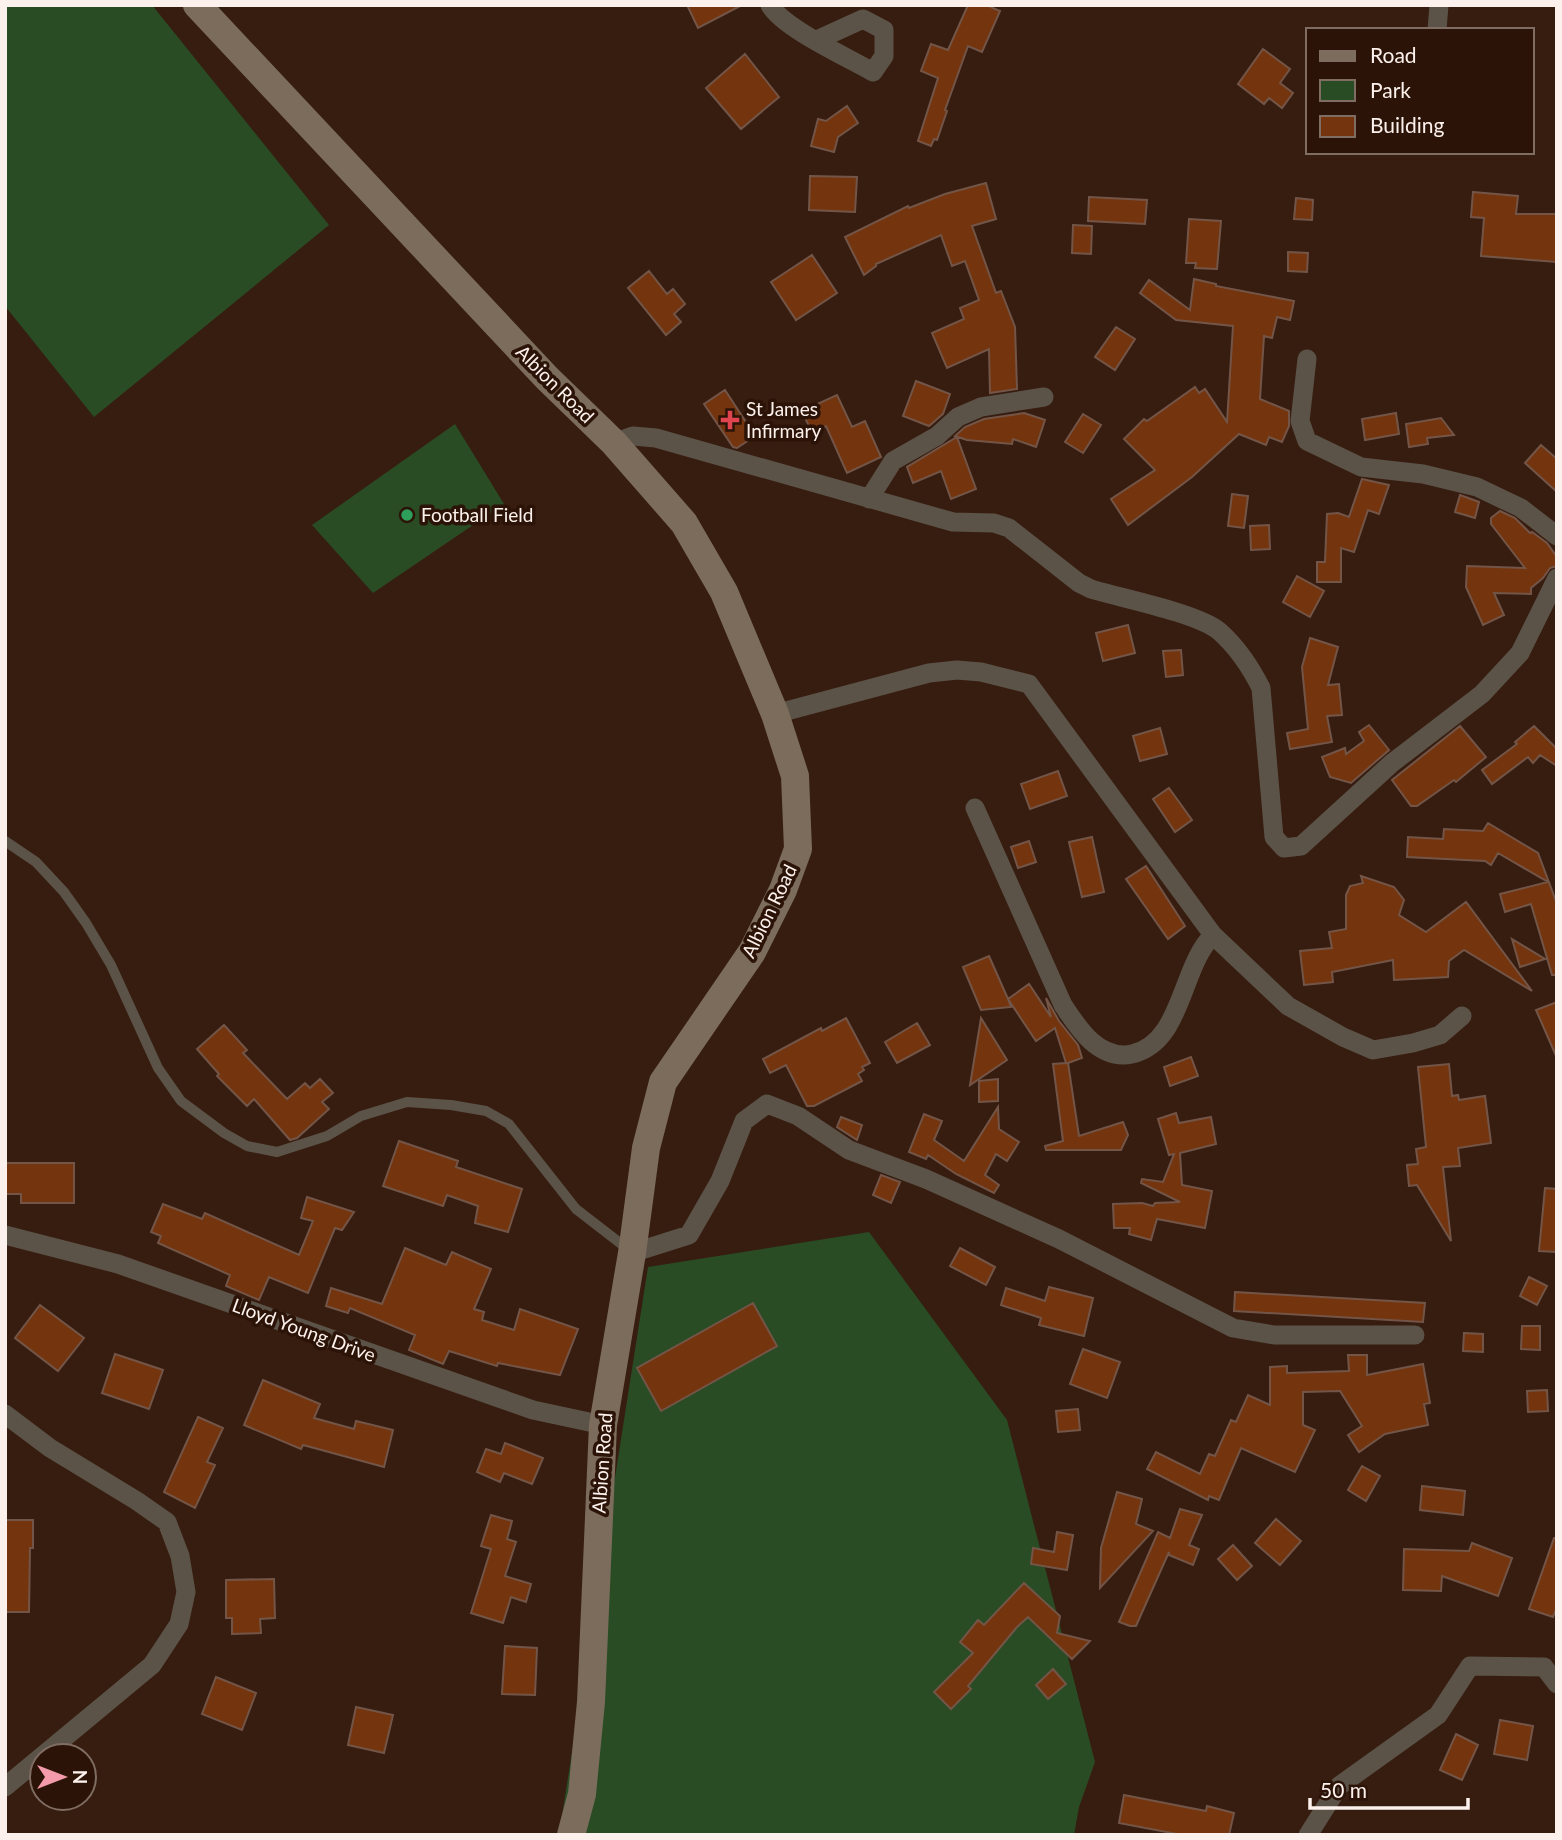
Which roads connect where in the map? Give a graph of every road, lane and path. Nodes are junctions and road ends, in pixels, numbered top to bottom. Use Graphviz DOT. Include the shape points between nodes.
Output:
graph roads {
  1 [pos="197,5"];
  2 [pos="770,5"];
  3 [pos="1439,5"];
  4 [pos="1437,28"];
  5 [pos="817,40"];
  6 [pos="1307,359"];
  7 [pos="1044,397"];
  8 [pos="614,443"];
  9 [pos="869,499"];
  10 [pos="1557,536"];
  11 [pos="1557,578"];
  12 [pos="775,714"];
  13 [pos="975,808"];
  14 [pos="5,841"];
  15 [pos="1213,935"];
  16 [pos="1462,1016"];
  17 [pos="5,1235"];
  18 [pos="632,1253"];
  19 [pos="1415,1335"];
  20 [pos="5,1414"];
  21 [pos="603,1425"];
  22 [pos="1557,1684"];
  23 [pos="5,1787"];
  24 [pos="571,1835"];
  25 [pos="1308,1835"];
  1 -- 8 [label="street, Albion Road"];
  2 -- 5 [label="street" via="775,14"];
  3 -- 4 [label="street"];
  6 -- 10 [label="street" via="1300,421 1307,441 1360,467 1423,474 1477,487 1521,508"];
  7 -- 9 [label="street" via="981,407 958,417 937,436 893,461"];
  8 -- 9 [label="street" via="633,436 656,438"];
  8 -- 12 [label="street, Albion Road" via="684,523 724,592"];
  9 -- 11 [label="street" via="953,522 1009,528 1091,589 1200,621 1219,631 1261,688 1274,837 1284,848 1301,846 1392,763 1482,694 1520,653"];
  12 -- 15 [label="street" via="929,673 981,672 1029,684"];
  12 -- 18 [label="street, Albion Road" via="795,776 798,849 752,952 663,1082 646,1149"];
  13 -- 15 [label="street" via="1062,1005 1079,1030 1113,1055 1144,1051 1159,1039 1175,1014 1197,955"];
  14 -- 18 [label="lane" via="36,862 64,892 111,965 158,1068 181,1101 224,1133 247,1146 277,1152 407,1102 486,1111 509,1124 576,1209"];
  15 -- 16 [label="street" via="1288,1006 1373,1050 1440,1035"];
  17 -- 21 [label="street, Lloyd Young Drive" via="118,1264 533,1410"];
  18 -- 19 [label="street" via="689,1235 720,1181 744,1121 767,1104 798,1116 849,1150 1059,1239 1233,1328 1275,1335"];
  18 -- 21 [label="street, Albion Road"];
  20 -- 23 [label="street" via="167,1522 180,1556 186,1592 179,1624 152,1665"];
  21 -- 24 [label="street, Albion Road" via="591,1702 582,1794"];
  22 -- 25 [label="street" via="1544,1667 1470,1667 1438,1716 1339,1786"];
}
